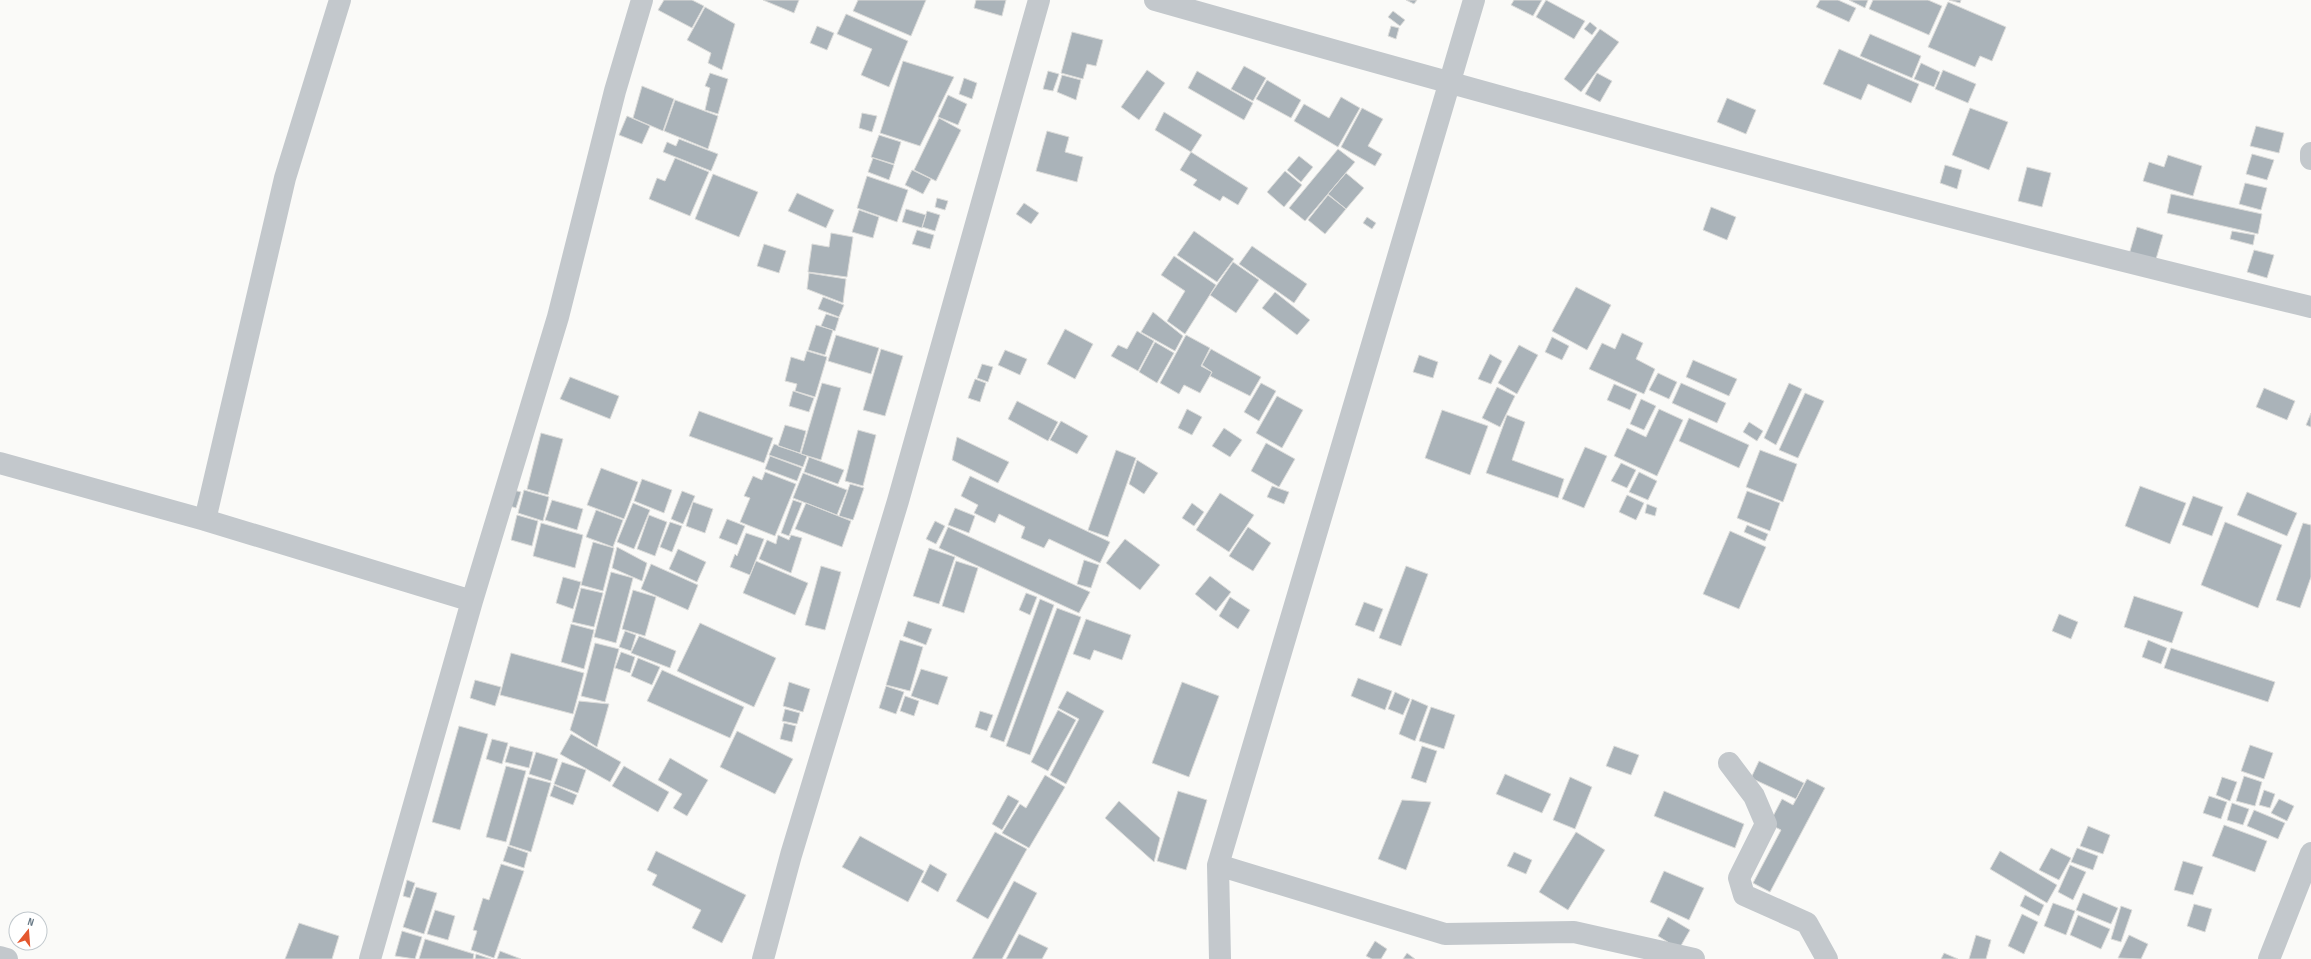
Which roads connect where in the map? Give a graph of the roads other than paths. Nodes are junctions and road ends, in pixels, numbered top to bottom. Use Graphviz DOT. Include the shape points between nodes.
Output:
graph roads {
  1 [pos="340,0"];
  2 [pos="642,0"];
  3 [pos="1039,0"];
  4 [pos="1156,0"];
  5 [pos="1474,0"];
  6 [pos="1450,84"];
  7 [pos="2311,152"];
  8 [pos="2311,159"];
  9 [pos="2311,307"];
  10 [pos="0,463"];
  11 [pos="205,520"];
  12 [pos="472,601"];
  13 [pos="1729,763"];
  14 [pos="2311,853"];
  15 [pos="1218,865"];
  16 [pos="0,957"];
  17 [pos="7,959"];
  18 [pos="370,959"];
  19 [pos="763,959"];
  20 [pos="1220,959"];
  21 [pos="1694,959"];
  22 [pos="1827,959"];
  23 [pos="2269,959"];
  1 -- 11 [label="street" via="285,178"];
  2 -- 12 [label="street" via="615,91 558,318"];
  3 -- 19 [label="street" via="900,493 791,855"];
  4 -- 6 [label="street"];
  5 -- 6 [label="street"];
  6 -- 9 [label="street" via="2102,256"];
  6 -- 15 [label="street"];
  7 -- 8 [label="street"];
  10 -- 11 [label="street"];
  11 -- 12 [label="street"];
  12 -- 18 [label="street"];
  13 -- 22 [label="street" via="1754,796 1766,824 1739,878 1744,895 1807,923"];
  14 -- 23 [label="street"];
  15 -- 20 [label="street"];
  15 -- 21 [label="street" via="1445,934 1574,932"];
  16 -- 17 [label="street"];
}
